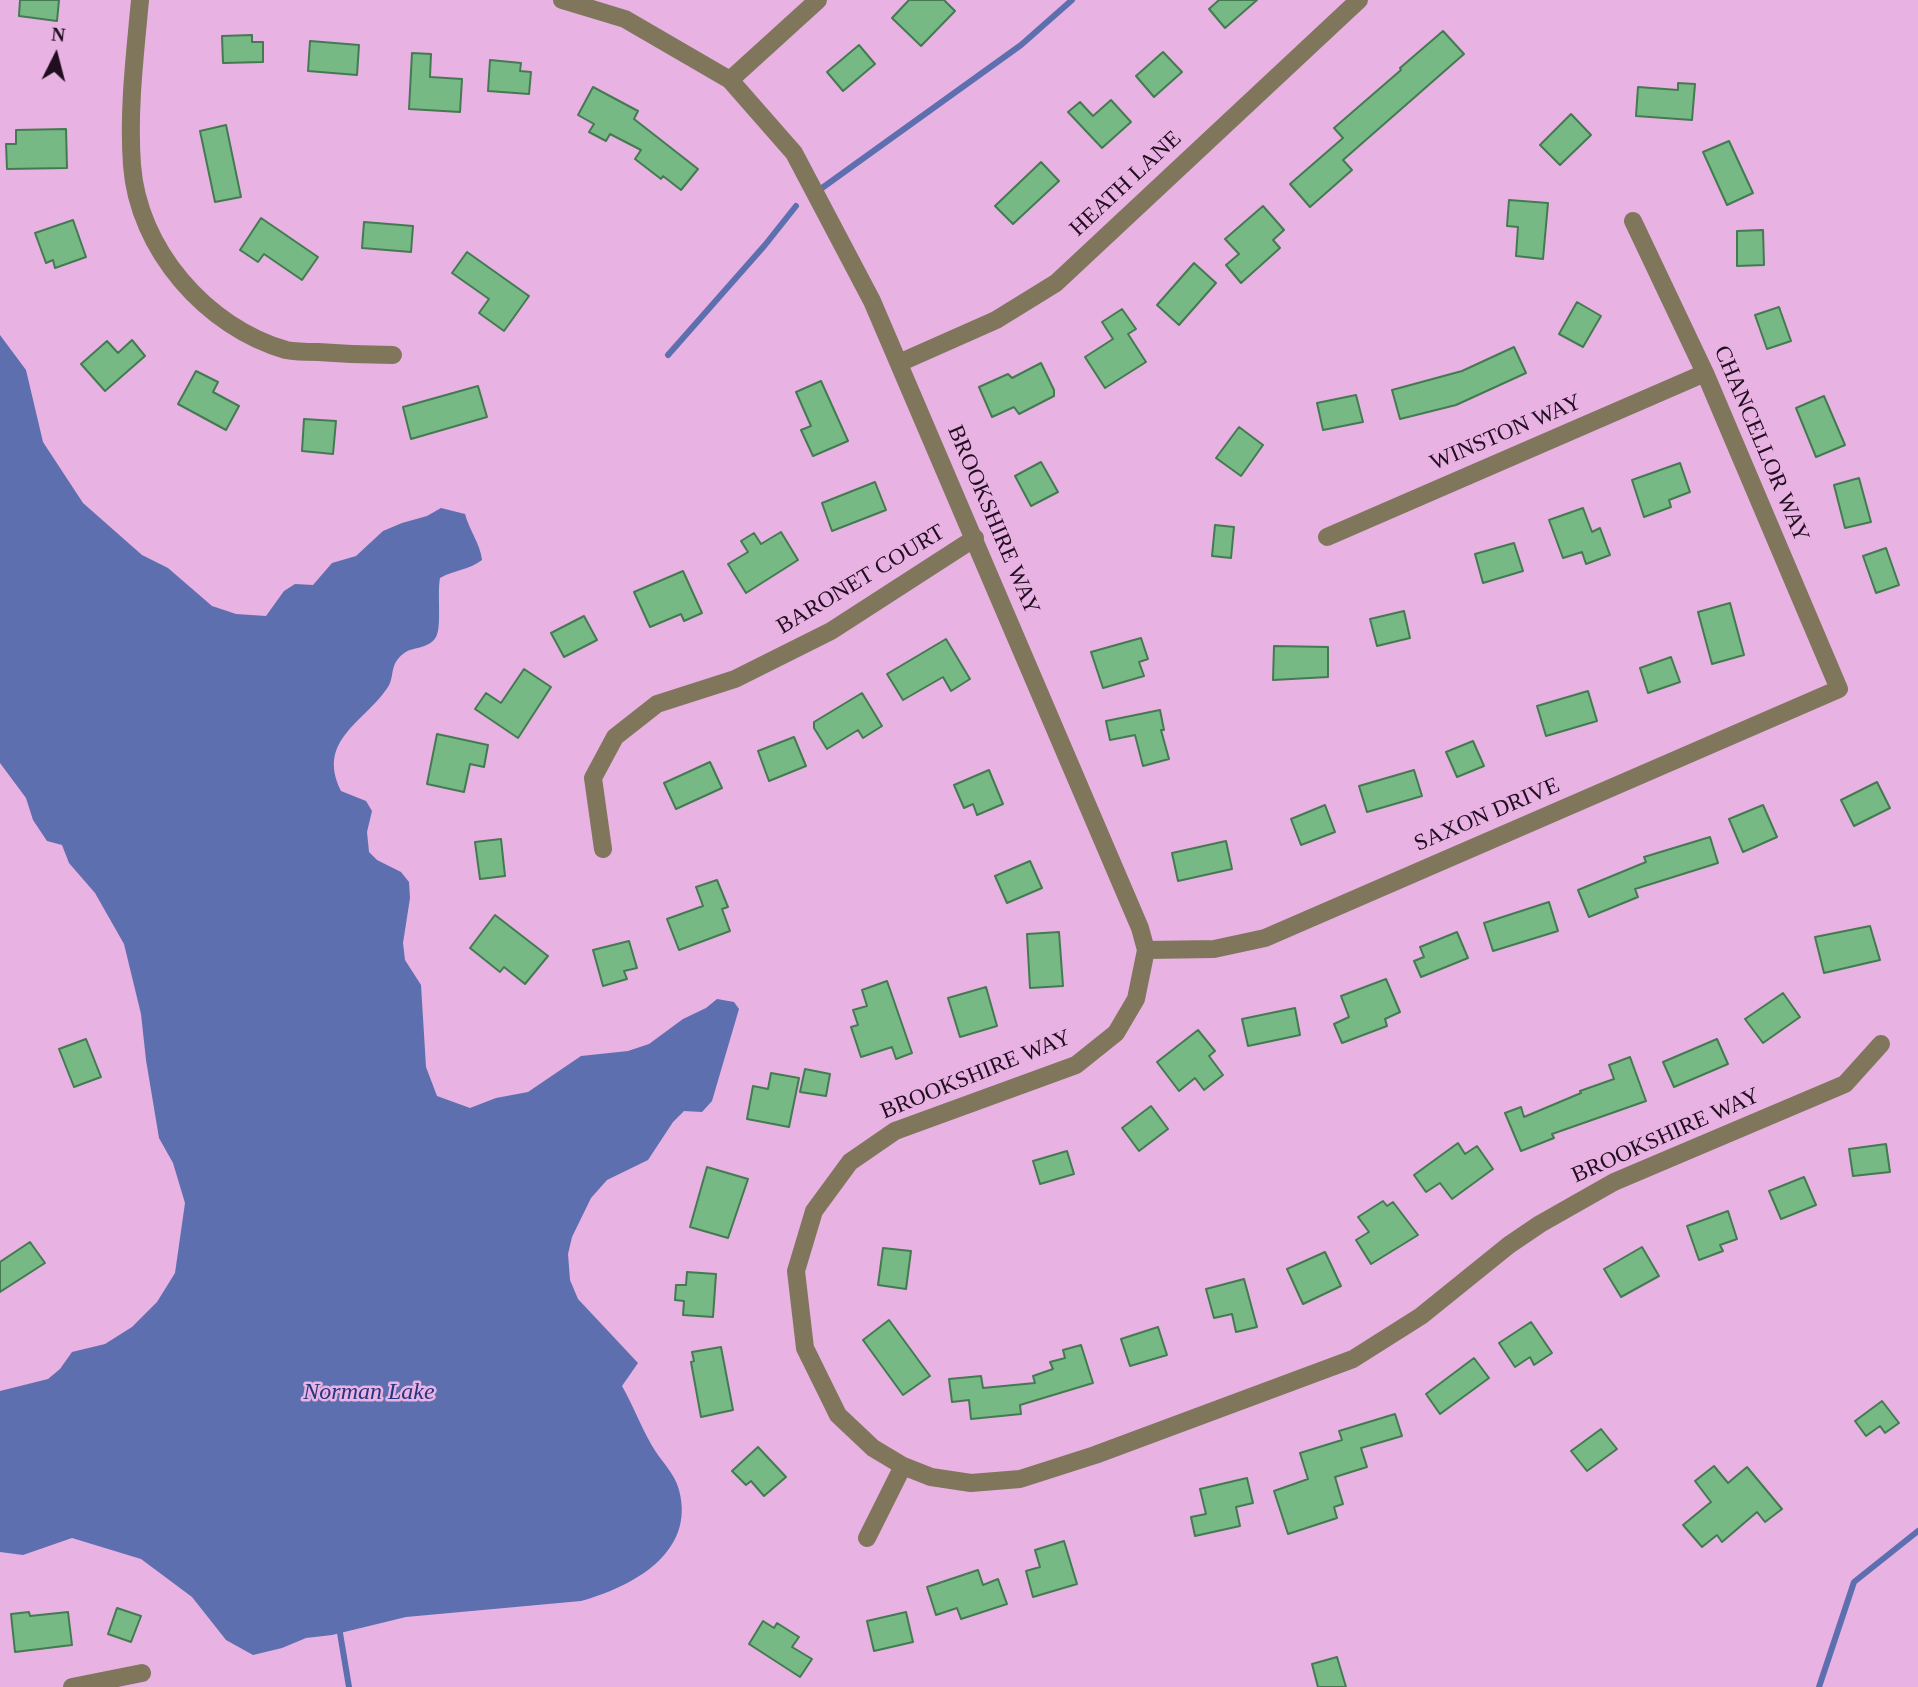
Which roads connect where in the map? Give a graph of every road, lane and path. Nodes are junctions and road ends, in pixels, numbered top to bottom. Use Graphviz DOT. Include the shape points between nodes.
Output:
graph roads {
  1 [pos="140,0"];
  2 [pos="562,0"];
  3 [pos="818,0"];
  4 [pos="1359,0"];
  5 [pos="730,80"];
  6 [pos="1633,221"];
  7 [pos="393,355"];
  8 [pos="899,363"];
  9 [pos="1705,373"];
  10 [pos="1327,537"];
  11 [pos="975,538"];
  12 [pos="1839,689"];
  13 [pos="603,849"];
  14 [pos="1146,950"];
  15 [pos="1881,1044"];
  16 [pos="903,1466"];
  17 [pos="867,1538"];
  18 [pos="142,1673"];
  19 [pos="72,1687"];
  1 -- 7 [label="street" via="130,115 132,167 142,216 162,256 206,306 248,335 288,350"];
  2 -- 5 [label="street, BROOKSHIRE WAY" via="625,19"];
  3 -- 5 [label="street"];
  4 -- 8 [label="street, HEATH LANE" via="1056,283 996,320"];
  5 -- 8 [label="street, BROOKSHIRE WAY" via="794,153 872,300"];
  6 -- 9 [label="street, CHANCELLOR WAY"];
  8 -- 11 [label="street, BROOKSHIRE WAY"];
  9 -- 10 [label="street, WINSTON WAY"];
  9 -- 12 [label="street, CHANCELLOR WAY"];
  11 -- 13 [label="street, BARONET COURT" via="831,631 735,679 657,704 614,737 593,778"];
  11 -- 14 [label="street, BROOKSHIRE WAY"];
  12 -- 14 [label="street, SAXON DRIVE" via="1265,938 1214,949"];
  14 -- 16 [label="street, BROOKSHIRE WAY" via="1136,999 1116,1033 1076,1065 894,1131 850,1162 814,1211 796,1271 804,1348 838,1415 873,1448"];
  15 -- 16 [label="street, BROOKSHIRE WAY" via="1846,1084 1614,1182 1540,1224 1421,1316 1353,1359 1020,1479 971,1483 932,1477"];
  16 -- 17 [label="street"];
  18 -- 19 [label="street"];
}
